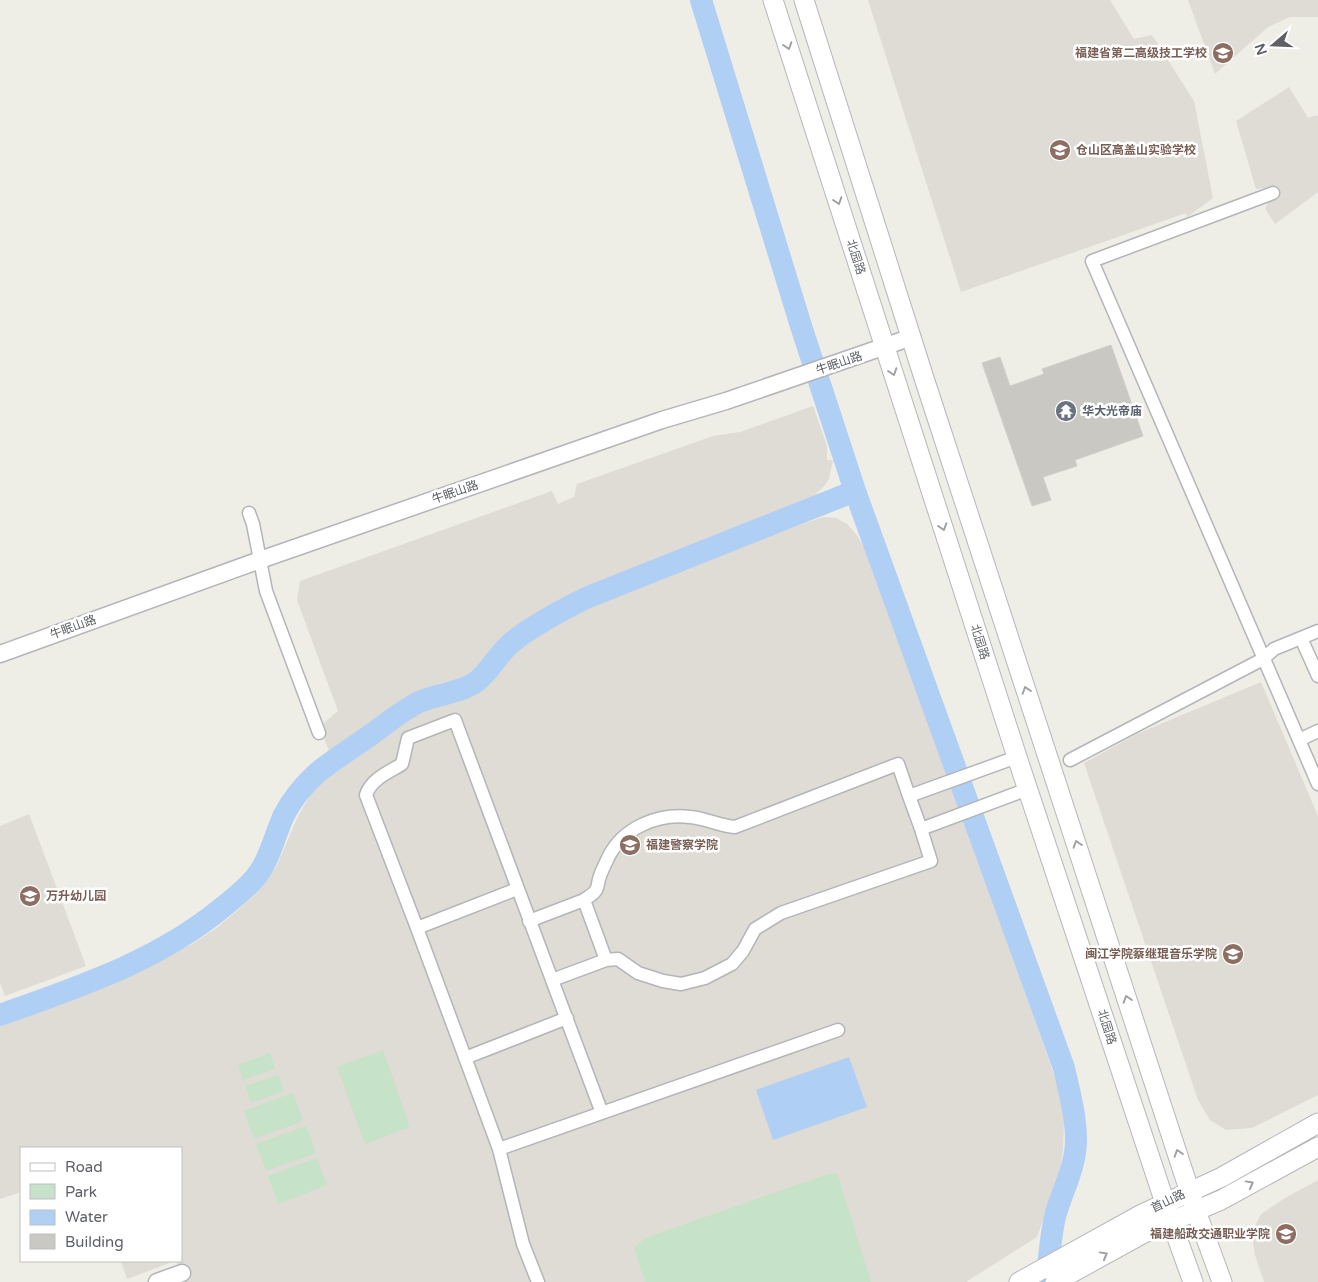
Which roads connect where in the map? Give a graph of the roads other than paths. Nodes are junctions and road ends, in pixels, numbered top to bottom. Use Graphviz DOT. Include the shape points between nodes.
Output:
graph roads {
  1 [pos="773,0"];
  2 [pos="804,0"];
  3 [pos="1273,193"];
  4 [pos="891,270"];
  5 [pos="863,278"];
  6 [pos="912,337"];
  7 [pos="885,347"];
  8 [pos="932,401"];
  9 [pos="905,410"];
  10 [pos="249,513"];
  11 [pos="260,560"];
  12 [pos="1318,631"];
  13 [pos="1301,638"];
  14 [pos="0,654"];
  15 [pos="1263,658"];
  16 [pos="1318,676"];
  17 [pos="1318,731"];
  18 [pos="319,733"];
  19 [pos="1299,740"];
  20 [pos="1017,757"];
  21 [pos="1070,760"];
  22 [pos="1318,784"];
  23 [pos="1028,789"];
  24 [pos="909,796"];
  25 [pos="921,829"];
  26 [pos="517,889"];
  27 [pos="584,900"];
  28 [pos="529,921"];
  29 [pos="417,928"];
  30 [pos="606,960"];
  31 [pos="552,980"];
  32 [pos="567,1018"];
  33 [pos="838,1030"];
  34 [pos="465,1058"];
  35 [pos="602,1113"];
  36 [pos="1318,1123"];
  37 [pos="1318,1147"];
  38 [pos="498,1149"];
  39 [pos="1190,1190"];
  40 [pos="1196,1211"];
  41 [pos="1168,1213"];
  42 [pos="182,1273"];
  43 [pos="1023,1280"];
  44 [pos="1058,1280"];
  45 [pos="157,1282"];
  46 [pos="538,1282"];
  47 [pos="1193,1282"];
  48 [pos="1222,1282"];
  1 -- 5 [label="main road, 北园路, one-way"];
  2 -- 4 [label="main road"];
  3 -- 15 [label="street" via="1092,261"];
  4 -- 5 [label="main road"];
  4 -- 6 [label="main road"];
  5 -- 7 [label="main road, 北园路"];
  6 -- 7 [label="street, 牛眠山路"];
  6 -- 8 [label="main road"];
  7 -- 9 [label="main road, 北园路, one-way"];
  7 -- 11 [label="street, 牛眠山路" via="662,420"];
  8 -- 9 [label="main road"];
  39 -- 8 [label="main road, one-way"];
  9 -- 20 [label="main road, 北园路, one-way"];
  10 -- 11 [label="street"];
  11 -- 14 [label="street, 牛眠山路"];
  11 -- 18 [label="street" via="266,590"];
  12 -- 13 [label="street"];
  13 -- 15 [label="street" via="1274,649"];
  13 -- 16 [label="street"];
  15 -- 19 [label="street"];
  15 -- 21 [label="street"];
  17 -- 19 [label="street"];
  19 -- 22 [label="street"];
  20 -- 23 [label="main road, 北园路"];
  20 -- 24 [label="street"];
  23 -- 25 [label="street"];
  23 -- 41 [label="main road, 北园路"];
  24 -- 25 [label="street"];
  24 -- 27 [label="street" via="898,764 735,827 689,817 649,822 632,831 614,847 596,891"];
  25 -- 30 [label="street" via="932,861 781,913 755,929 732,964 705,978 681,984 668,982 638,973 618,959"];
  26 -- 28 [label="street"];
  26 -- 29 [label="street"];
  26 -- 29 [label="street" via="454,720 408,738 402,764 373,782 366,795"];
  27 -- 28 [label="street"];
  27 -- 30 [label="street"];
  28 -- 31 [label="street"];
  29 -- 34 [label="street"];
  30 -- 31 [label="street"];
  31 -- 32 [label="street"];
  32 -- 34 [label="street"];
  32 -- 35 [label="street"];
  33 -- 35 [label="street"];
  34 -- 38 [label="street"];
  35 -- 38 [label="street"];
  36 -- 39 [label="main road, 首山路" via="1222,1177"];
  40 -- 37 [label="main road, 首山路, one-way"];
  38 -- 46 [label="street" via="523,1244"];
  39 -- 40 [label="main road"];
  39 -- 41 [label="main road, 首山路"];
  40 -- 41 [label="main road, 首山路"];
  40 -- 48 [label="main road"];
  41 -- 43 [label="main road, 首山路" via="1142,1214"];
  44 -- 41 [label="main road, 首山路, one-way" via="1144,1233"];
  41 -- 47 [label="main road, 北园路"];
  42 -- 45 [label="street"];
}
